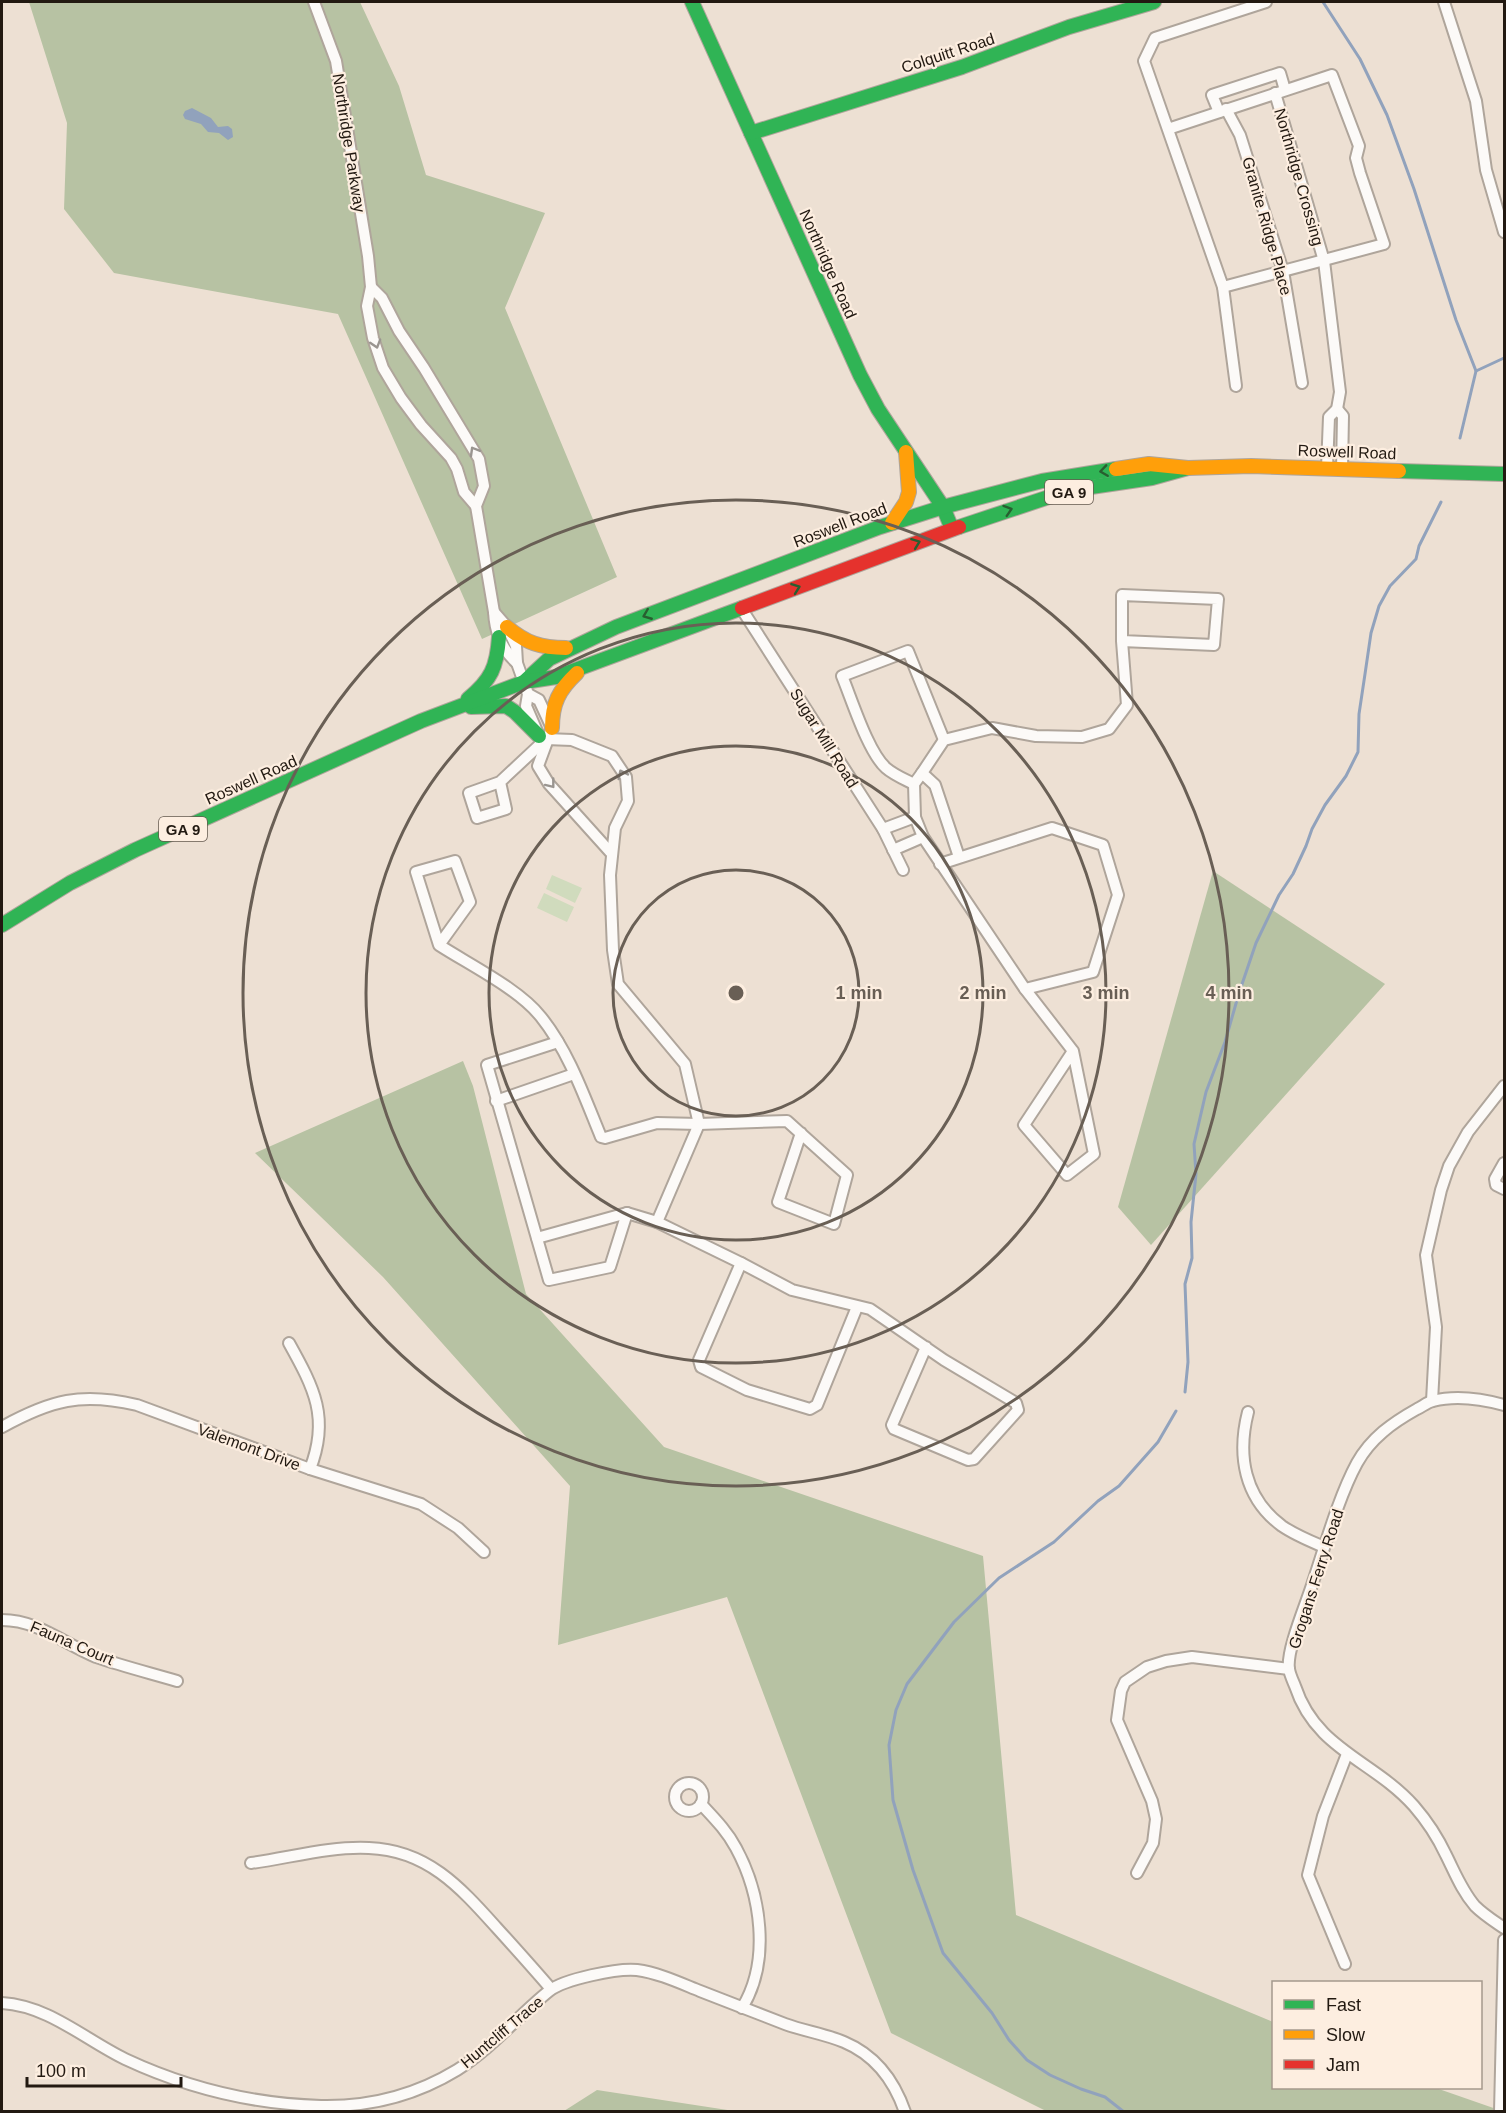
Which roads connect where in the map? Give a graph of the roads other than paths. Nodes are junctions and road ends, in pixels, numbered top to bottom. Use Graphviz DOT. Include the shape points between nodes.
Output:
graph roads {
  1 [pos="314,2"];
  2 [pos="692,2"];
  3 [pos="1154,2"];
  4 [pos="1266,2"];
  5 [pos="1444,2"];
  6 [pos="1280,91"];
  7 [pos="1222,110"];
  8 [pos="1168,129"];
  9 [pos="751,133"];
  10 [pos="1499,195"];
  11 [pos="1504,232"];
  12 [pos="1324,261"];
  13 [pos="1283,271"];
  14 [pos="371,287"];
  15 [pos="1223,287"];
  16 [pos="1302,383"];
  17 [pos="1236,386"];
  18 [pos="1337,409"];
  19 [pos="906,452"];
  20 [pos="1188,468"];
  21 [pos="1327,468"];
  22 [pos="1342,469"];
  23 [pos="1504,474"];
  24 [pos="476,506"];
  25 [pos="943,507"];
  26 [pos="892,523"];
  27 [pos="952,529"];
  28 [pos="741,608"];
  29 [pos="503,632"];
  30 [pos="1122,641"];
  31 [pos="572,648"];
  32 [pos="584,666"];
  33 [pos="526,688"];
  34 [pos="458,708"];
  35 [pos="546,735"];
  36 [pos="944,740"];
  37 [pos="922,774"];
  38 [pos="500,782"];
  39 [pos="914,784"];
  40 [pos="915,817"];
  41 [pos="883,829"];
  42 [pos="923,837"];
  43 [pos="893,850"];
  44 [pos="612,854"];
  45 [pos="959,857"];
  46 [pos="940,864"];
  47 [pos="903,870"];
  48 [pos="2,926"];
  49 [pos="439,945"];
  50 [pos="1025,989"];
  51 [pos="558,1042"];
  52 [pos="1073,1051"];
  53 [pos="574,1074"];
  54 [pos="1502,1093"];
  55 [pos="496,1101"];
  56 [pos="699,1124"];
  57 [pos="801,1133"];
  58 [pos="1504,1163"];
  59 [pos="1504,1189"];
  60 [pos="627,1213"];
  61 [pos="657,1222"];
  62 [pos="537,1238"];
  63 [pos="741,1263"];
  64 [pos="857,1307"];
  65 [pos="289,1343"];
  66 [pos="926,1347"];
  67 [pos="1432,1401"];
  68 [pos="1504,1405"];
  69 [pos="1248,1412"];
  70 [pos="2,1427"];
  71 [pos="310,1469"];
  72 [pos="1324,1547"];
  73 [pos="484,1552"];
  74 [pos="2,1620"];
  75 [pos="1289,1669"];
  76 [pos="177,1681"];
  77 [pos="1347,1754"];
  78 [pos="701,1804"];
  79 [pos="251,1863"];
  80 [pos="1137,1873"];
  81 [pos="1504,1928"];
  82 [pos="1504,1940"];
  83 [pos="1345,1964"];
  84 [pos="551,1989"];
  85 [pos="2,2003"];
  86 [pos="742,2008"];
  87 [pos="322,2109"];
  88 [pos="906,2112"];
  89 [pos="1500,2112"];
  1 -- 14 [label="street, Northridge Parkway" via="336,61"];
  2 -- 9 [label="main road, Northridge Road"];
  3 -- 9 [label="main road, Colquitt Road"];
  4 -- 8 [label="street" via="1155,38 1144,61"];
  5 -- 10 [label="street" via="1476,101 1486,170"];
  6 -- 7 [label="street, Northridge Crossing"];
  6 -- 7 [label="street, Northridge Crossing" via="1280,73 1212,95"];
  6 -- 12 [label="street, Northridge Crossing"];
  6 -- 12 [label="street, Northridge Crossing" via="1332,75 1359,146 1356,158 1384,244"];
  7 -- 8 [label="street, Northridge Crossing"];
  7 -- 13 [label="street, Granite Ridge Place" via="1240,135"];
  8 -- 15 [label="street"];
  9 -- 19 [label="main road, Northridge Road" via="860,375"];
  10 -- 11 [label="street"];
  12 -- 13 [label="street, Northridge Crossing"];
  12 -- 18 [label="street, Northridge Crossing" via="1340,392"];
  13 -- 15 [label="street, Northridge Crossing"];
  13 -- 16 [label="street, Granite Ridge Place"];
  14 -- 24 [label="street, Northridge Parkway, one-way" via="367,306 383,368 421,425 451,458 464,492"];
  24 -- 14 [label="street, Northridge Parkway, one-way" via="484,486 479,459 382,298"];
  15 -- 17 [label="street"];
  18 -- 21 [label="street, Northridge Crossing" via="1329,417"];
  18 -- 22 [label="street, Northridge Crossing" via="1343,416"];
  19 -- 25 [label="main road, Northridge Road"];
  19 -- 26 [label="main road" via="909,492"];
  20 -- 21 [label="main road, Roswell Road / GA 9"];
  20 -- 25 [label="main road, Roswell Road / GA 9, one-way" via="1149,464 1076,475 1008,488"];
  27 -- 20 [label="main road, Roswell Road / GA 9, one-way" via="1049,497"];
  21 -- 22 [label="main road, Roswell Road / GA 9"];
  22 -- 23 [label="main road, Roswell Road / GA 9"];
  24 -- 29 [label="street, Northridge Parkway" via="494,612"];
  25 -- 26 [label="main road, Roswell Road / GA 9"];
  25 -- 27 [label="main road, Northridge Road"];
  26 -- 31 [label="main road, Roswell Road / GA 9, one-way" via="616,627"];
  28 -- 27 [label="main road, Roswell Road / GA 9, one-way"];
  28 -- 32 [label="main road, Roswell Road / GA 9"];
  28 -- 41 [label="street, Sugar Mill Road"];
  29 -- 31 [label="main road" via="533,646"];
  29 -- 33 [label="street, Northridge Parkway" via="516,646"];
  29 -- 34 [label="main road" via="493,672 480,690"];
  30 -- 30 [label="street" via="1122,596 1218,599 1214,645"];
  30 -- 36 [label="street" via="1127,705 1109,729 1082,737 1036,736 992,728"];
  31 -- 33 [label="main road, Roswell Road / GA 9" via="549,659"];
  32 -- 33 [label="main road, Roswell Road / GA 9"];
  32 -- 35 [label="main road" via="551,705"];
  33 -- 34 [label="main road, Roswell Road / GA 9"];
  33 -- 35 [label="street, Northridge Parkway" via="526,706"];
  34 -- 35 [label="main road" via="506,706 529,729"];
  34 -- 48 [label="main road, Roswell Road / GA 9" via="135,850 70,882"];
  35 -- 38 [label="street"];
  35 -- 44 [label="street, one-way" via="538,766 549,784"];
  44 -- 35 [label="street, one-way" via="615,828 628,801 626,777 612,756 573,740"];
  36 -- 37 [label="street"];
  36 -- 39 [label="street" via="908,651 842,676 873,750 885,767"];
  37 -- 39 [label="street"];
  37 -- 45 [label="street" via="935,785"];
  39 -- 40 [label="street"];
  40 -- 41 [label="street"];
  40 -- 42 [label="street"];
  41 -- 43 [label="street, Sugar Mill Road"];
  42 -- 43 [label="street"];
  42 -- 46 [label="street"];
  43 -- 47 [label="street, Sugar Mill Road"];
  44 -- 56 [label="street" via="613,950 618,984 685,1064"];
  45 -- 46 [label="street"];
  45 -- 50 [label="street" via="1052,828 1102,845 1118,895 1093,972"];
  46 -- 50 [label="street"];
  49 -- 49 [label="street" via="470,902 455,861 416,872"];
  49 -- 51 [label="street" via="519,995 541,1016"];
  50 -- 52 [label="street"];
  51 -- 53 [label="street"];
  51 -- 55 [label="street" via="487,1065"];
  52 -- 52 [label="street" via="1024,1125 1067,1175 1094,1154"];
  53 -- 55 [label="street"];
  53 -- 56 [label="street" via="601,1137 657,1123"];
  54 -- 67 [label="street" via="1468,1132 1449,1166 1426,1255 1436,1327"];
  55 -- 62 [label="street"];
  56 -- 57 [label="street" via="787,1121"];
  56 -- 61 [label="street"];
  57 -- 57 [label="street" via="848,1175 834,1224 777,1200"];
  58 -- 59 [label="street" via="1495,1179 1496,1185"];
  60 -- 61 [label="street"];
  60 -- 62 [label="street"];
  60 -- 62 [label="street" via="610,1268 550,1281"];
  61 -- 63 [label="street"];
  63 -- 64 [label="street" via="792,1290"];
  63 -- 64 [label="street" via="699,1364 747,1390 810,1408 817,1405"];
  64 -- 66 [label="street" via="870,1309"];
  65 -- 71 [label="street" via="311,1384 319,1409 319,1440"];
  66 -- 66 [label="street" via="1016,1403 1018,1410 974,1459 968,1460 892,1425"];
  67 -- 68 [label="street, Grogans Ferry Road" via="1482,1399"];
  67 -- 72 [label="street, Grogans Ferry Road" via="1397,1420 1366,1449 1351,1476"];
  69 -- 72 [label="street" via="1242,1454 1255,1495 1282,1525"];
  70 -- 71 [label="street, Valemont Drive" via="30,1411 61,1401 114,1400"];
  71 -- 73 [label="street, Valemont Drive" via="421,1504 458,1528"];
  72 -- 75 [label="street, Grogans Ferry Road"];
  74 -- 76 [label="street, Fauna Court" via="41,1628 96,1657"];
  75 -- 77 [label="street, Grogans Ferry Road" via="1301,1704 1317,1727"];
  75 -- 80 [label="street" via="1192,1657 1147,1667 1125,1682 1117,1720 1156,1819 1153,1842"];
  77 -- 81 [label="street, Grogans Ferry Road" via="1387,1781 1414,1806 1436,1836 1459,1884 1475,1906"];
  77 -- 83 [label="street" via="1323,1816 1308,1875"];
  78 -- 86 [label="street" via="735,1847 748,1872 756,1902 758,1961 750,1994"];
  79 -- 84 [label="street" via="370,1848 399,1853 427,1864 463,1890"];
  82 -- 89 [label="street"];
  84 -- 86 [label="street, Huntcliff Trace" via="592,1975 637,1970"];
  84 -- 87 [label="street, Huntcliff Trace" via="478,2055 437,2081 382,2100"];
  85 -- 87 [label="street, Huntcliff Trace" via="48,2014 122,2058 183,2083 250,2099"];
  86 -- 88 [label="street, Huntcliff Trace" via="843,2041 861,2051 889,2077"];
}
